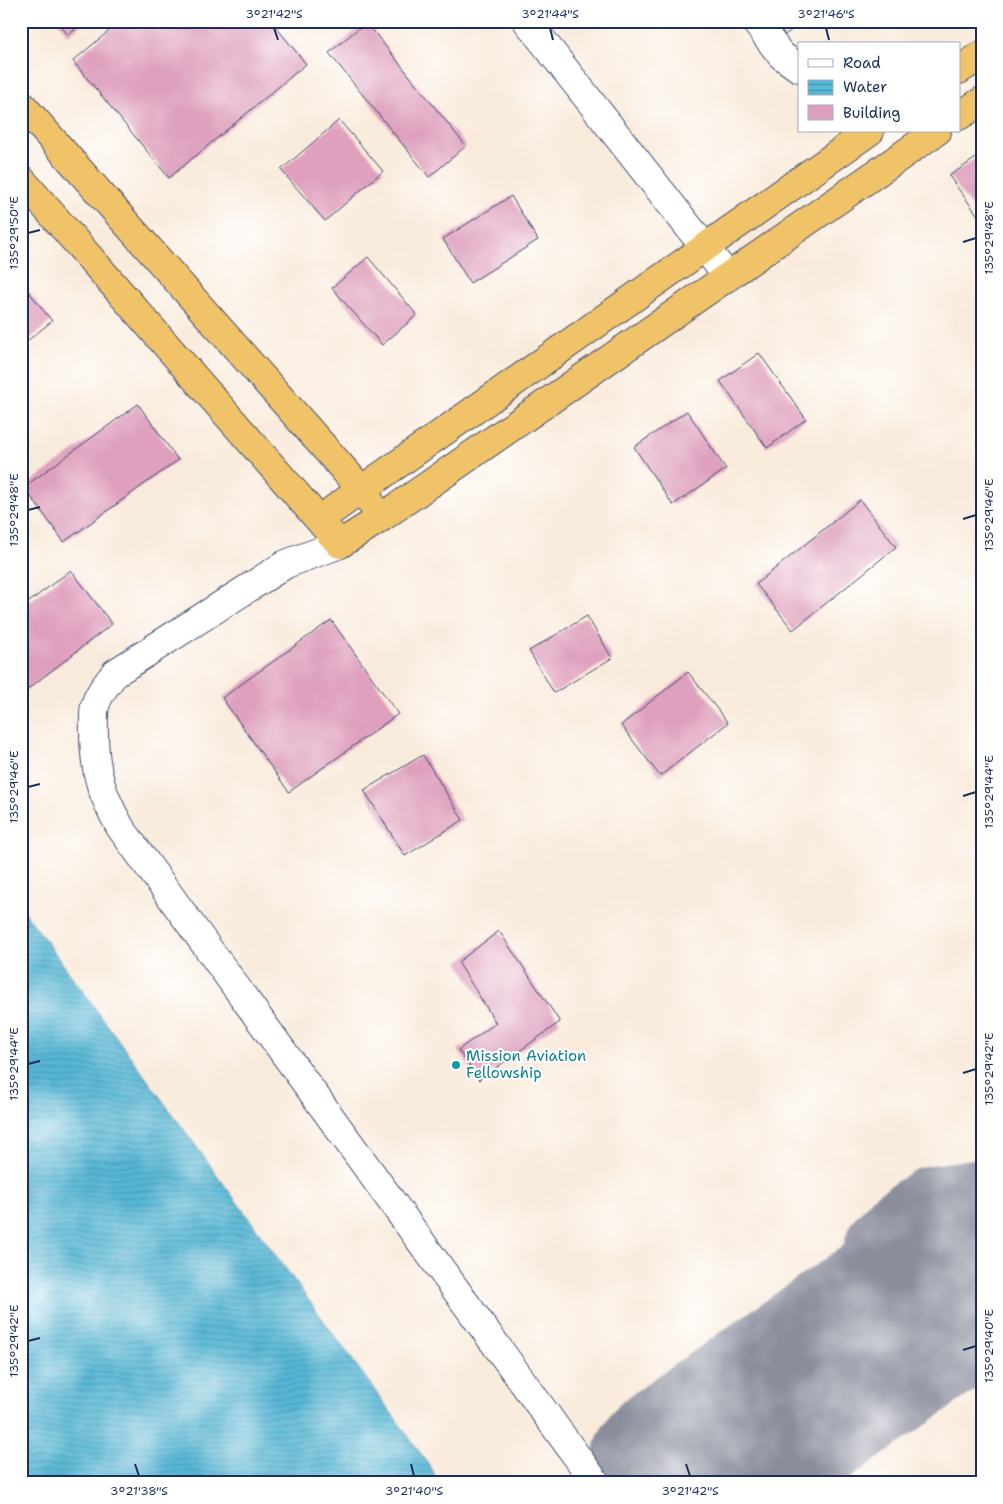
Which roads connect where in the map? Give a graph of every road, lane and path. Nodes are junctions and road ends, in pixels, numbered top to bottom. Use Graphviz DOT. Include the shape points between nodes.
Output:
graph roads {
  1 [pos="528,21"];
  2 [pos="755,21"];
  3 [pos="982,54"];
  4 [pos="798,67"];
  5 [pos="960,69"];
  6 [pos="982,101"];
  7 [pos="21,104"];
  8 [pos="960,115"];
  9 [pos="869,132"];
  10 [pos="936,132"];
  11 [pos="21,179"];
  12 [pos="706,247"];
  13 [pos="728,277"];
  14 [pos="361,489"];
  15 [pos="320,518"];
  16 [pos="381,518"];
  17 [pos="340,544"];
  18 [pos="286,564"];
  19 [pos="596,1483"];
  1 -- 12 [label="street"];
  2 -- 4 [label="street" via="781,55"];
  3 -- 5 [label="highway"];
  6 -- 8 [label="highway"];
  7 -- 14 [label="highway"];
  9 -- 12 [label="highway"];
  10 -- 13 [label="highway"];
  11 -- 15 [label="highway"];
  12 -- 13 [label="street"];
  12 -- 14 [label="highway"];
  13 -- 16 [label="highway"];
  14 -- 15 [label="highway"];
  14 -- 16 [label="highway"];
  15 -- 17 [label="highway"];
  15 -- 18 [label="street"];
  16 -- 17 [label="highway"];
  17 -- 18 [label="street"];
  18 -- 19 [label="street" via="115,673 95,706 94,751 98,780 120,828"];
}
